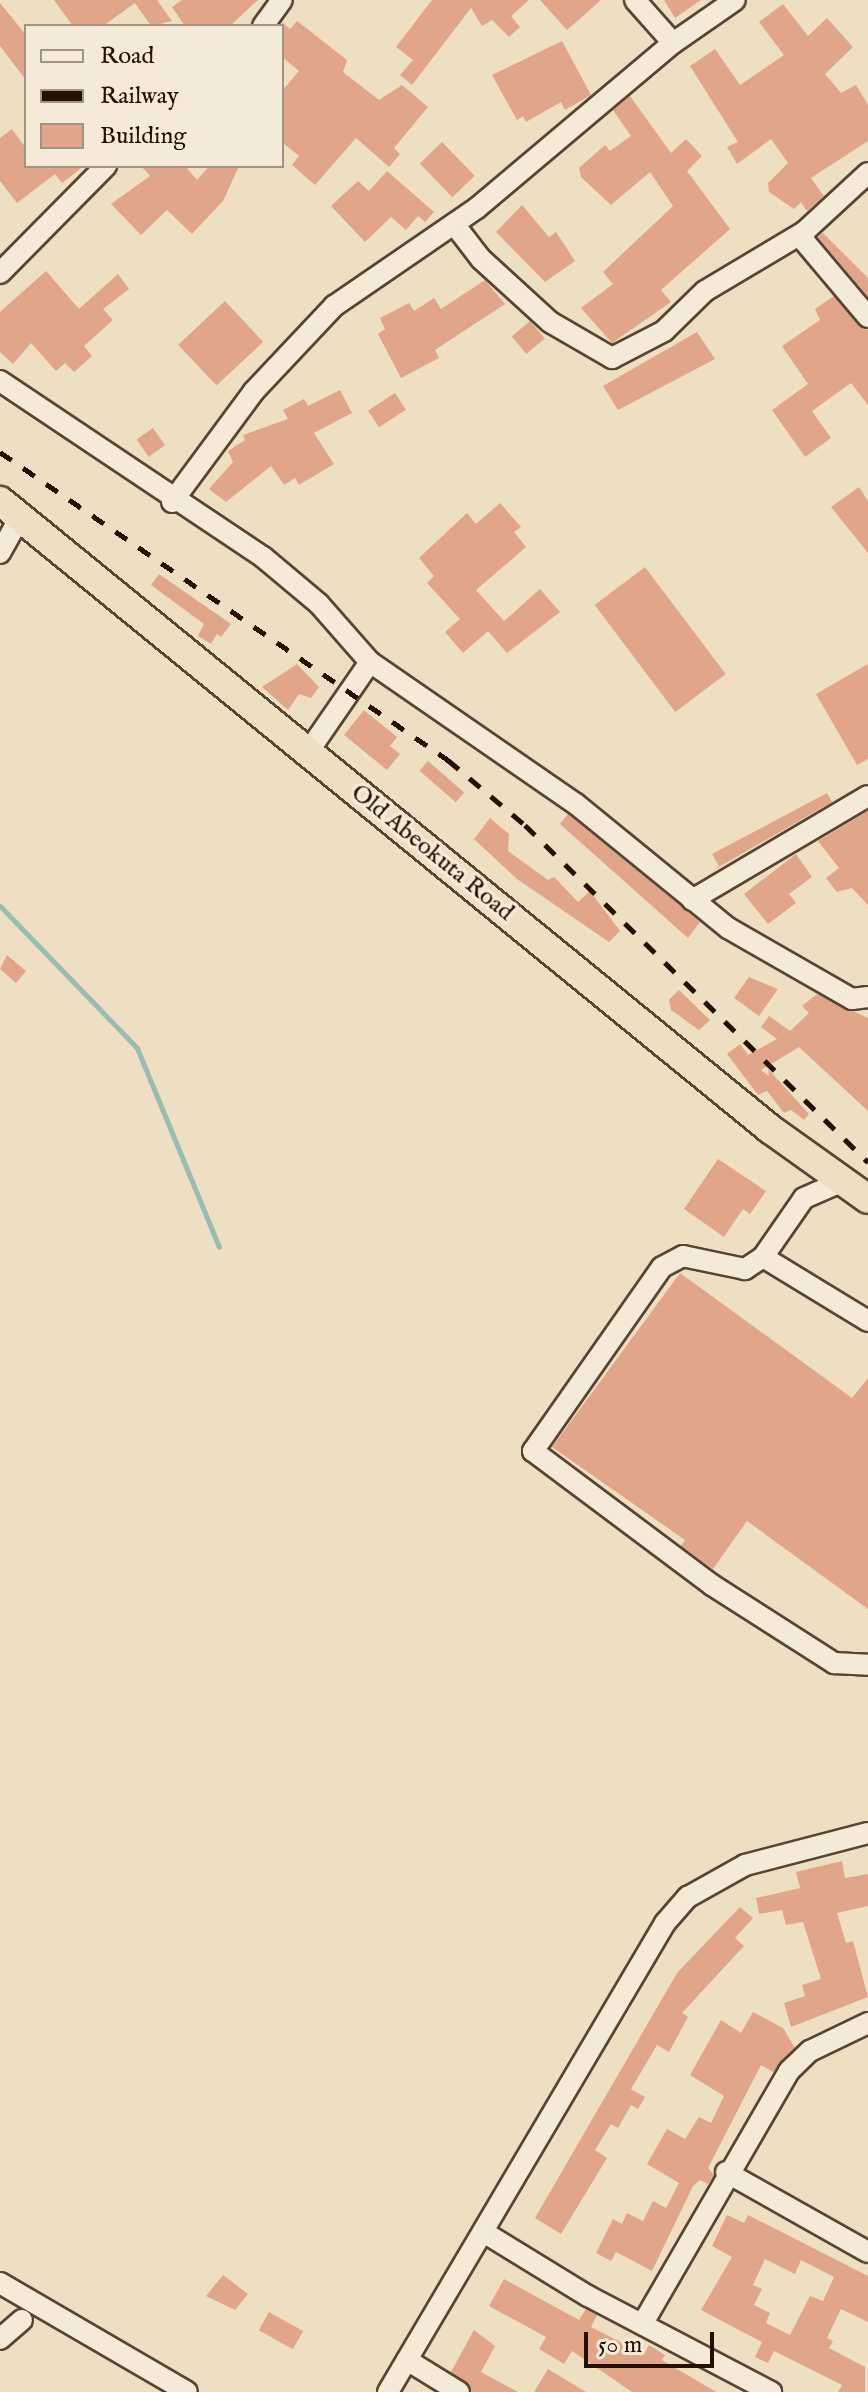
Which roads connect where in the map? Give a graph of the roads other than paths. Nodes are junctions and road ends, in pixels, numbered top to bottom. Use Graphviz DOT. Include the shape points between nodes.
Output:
graph roads {
  1 [pos="282,0"];
  2 [pos="635,0"];
  3 [pos="735,0"];
  4 [pos="264,24"];
  5 [pos="673,43"];
  6 [pos="104,168"];
  7 [pos="868,173"];
  8 [pos="454,224"];
  9 [pos="804,232"];
  10 [pos="0,273"];
  11 [pos="868,317"];
  12 [pos="0,381"];
  13 [pos="172,502"];
  14 [pos="10,509"];
  15 [pos="0,553"];
  16 [pos="370,662"];
  17 [pos="308,752"];
  18 [pos="868,796"];
  19 [pos="692,900"];
  20 [pos="863,1003"];
  21 [pos="843,1181"];
  22 [pos="868,1199"];
  23 [pos="763,1257"];
  24 [pos="868,1321"];
  25 [pos="868,1665"];
  26 [pos="868,1833"];
  27 [pos="868,2023"];
  28 [pos="726,2172"];
  29 [pos="485,2233"];
  30 [pos="868,2252"];
  31 [pos="0,2283"];
  32 [pos="22,2320"];
  33 [pos="643,2323"];
  34 [pos="0,2339"];
  35 [pos="407,2360"];
  36 [pos="187,2392"];
  37 [pos="388,2392"];
  38 [pos="459,2392"];
  39 [pos="771,2392"];
  1 -- 4 [label="street"];
  2 -- 5 [label="street"];
  3 -- 5 [label="street"];
  5 -- 8 [label="street"];
  6 -- 10 [label="street"];
  7 -- 9 [label="street"];
  8 -- 9 [label="street" via="481,259 550,322 608,358 664,331 705,291"];
  8 -- 13 [label="street" via="334,306 254,391"];
  9 -- 11 [label="street" via="804,241"];
  12 -- 13 [label="street"];
  13 -- 16 [label="street" via="263,557 319,604"];
  14 -- 15 [label="street"];
  14 -- 17 [label="highway, Old Abeokuta Road"];
  16 -- 17 [label="street"];
  16 -- 19 [label="street" via="471,727"];
  17 -- 21 [label="highway, Old Abeokuta Road"];
  18 -- 19 [label="street"];
  19 -- 20 [label="street" via="779,962"];
  21 -- 22 [label="highway, Old Abeokuta Road"];
  21 -- 23 [label="street" via="804,1198"];
  23 -- 24 [label="street"];
  23 -- 25 [label="street" via="745,1269 683,1256 662,1267 533,1451 700,1577 834,1663"];
  26 -- 29 [label="street" via="745,1865 688,1897 665,1923 546,2119"];
  27 -- 28 [label="street" via="810,2051 789,2071"];
  28 -- 30 [label="street"];
  28 -- 33 [label="street"];
  29 -- 33 [label="street"];
  29 -- 35 [label="street"];
  31 -- 36 [label="street"];
  32 -- 34 [label="street"];
  33 -- 39 [label="street"];
  35 -- 37 [label="street"];
  35 -- 38 [label="street"];
}
